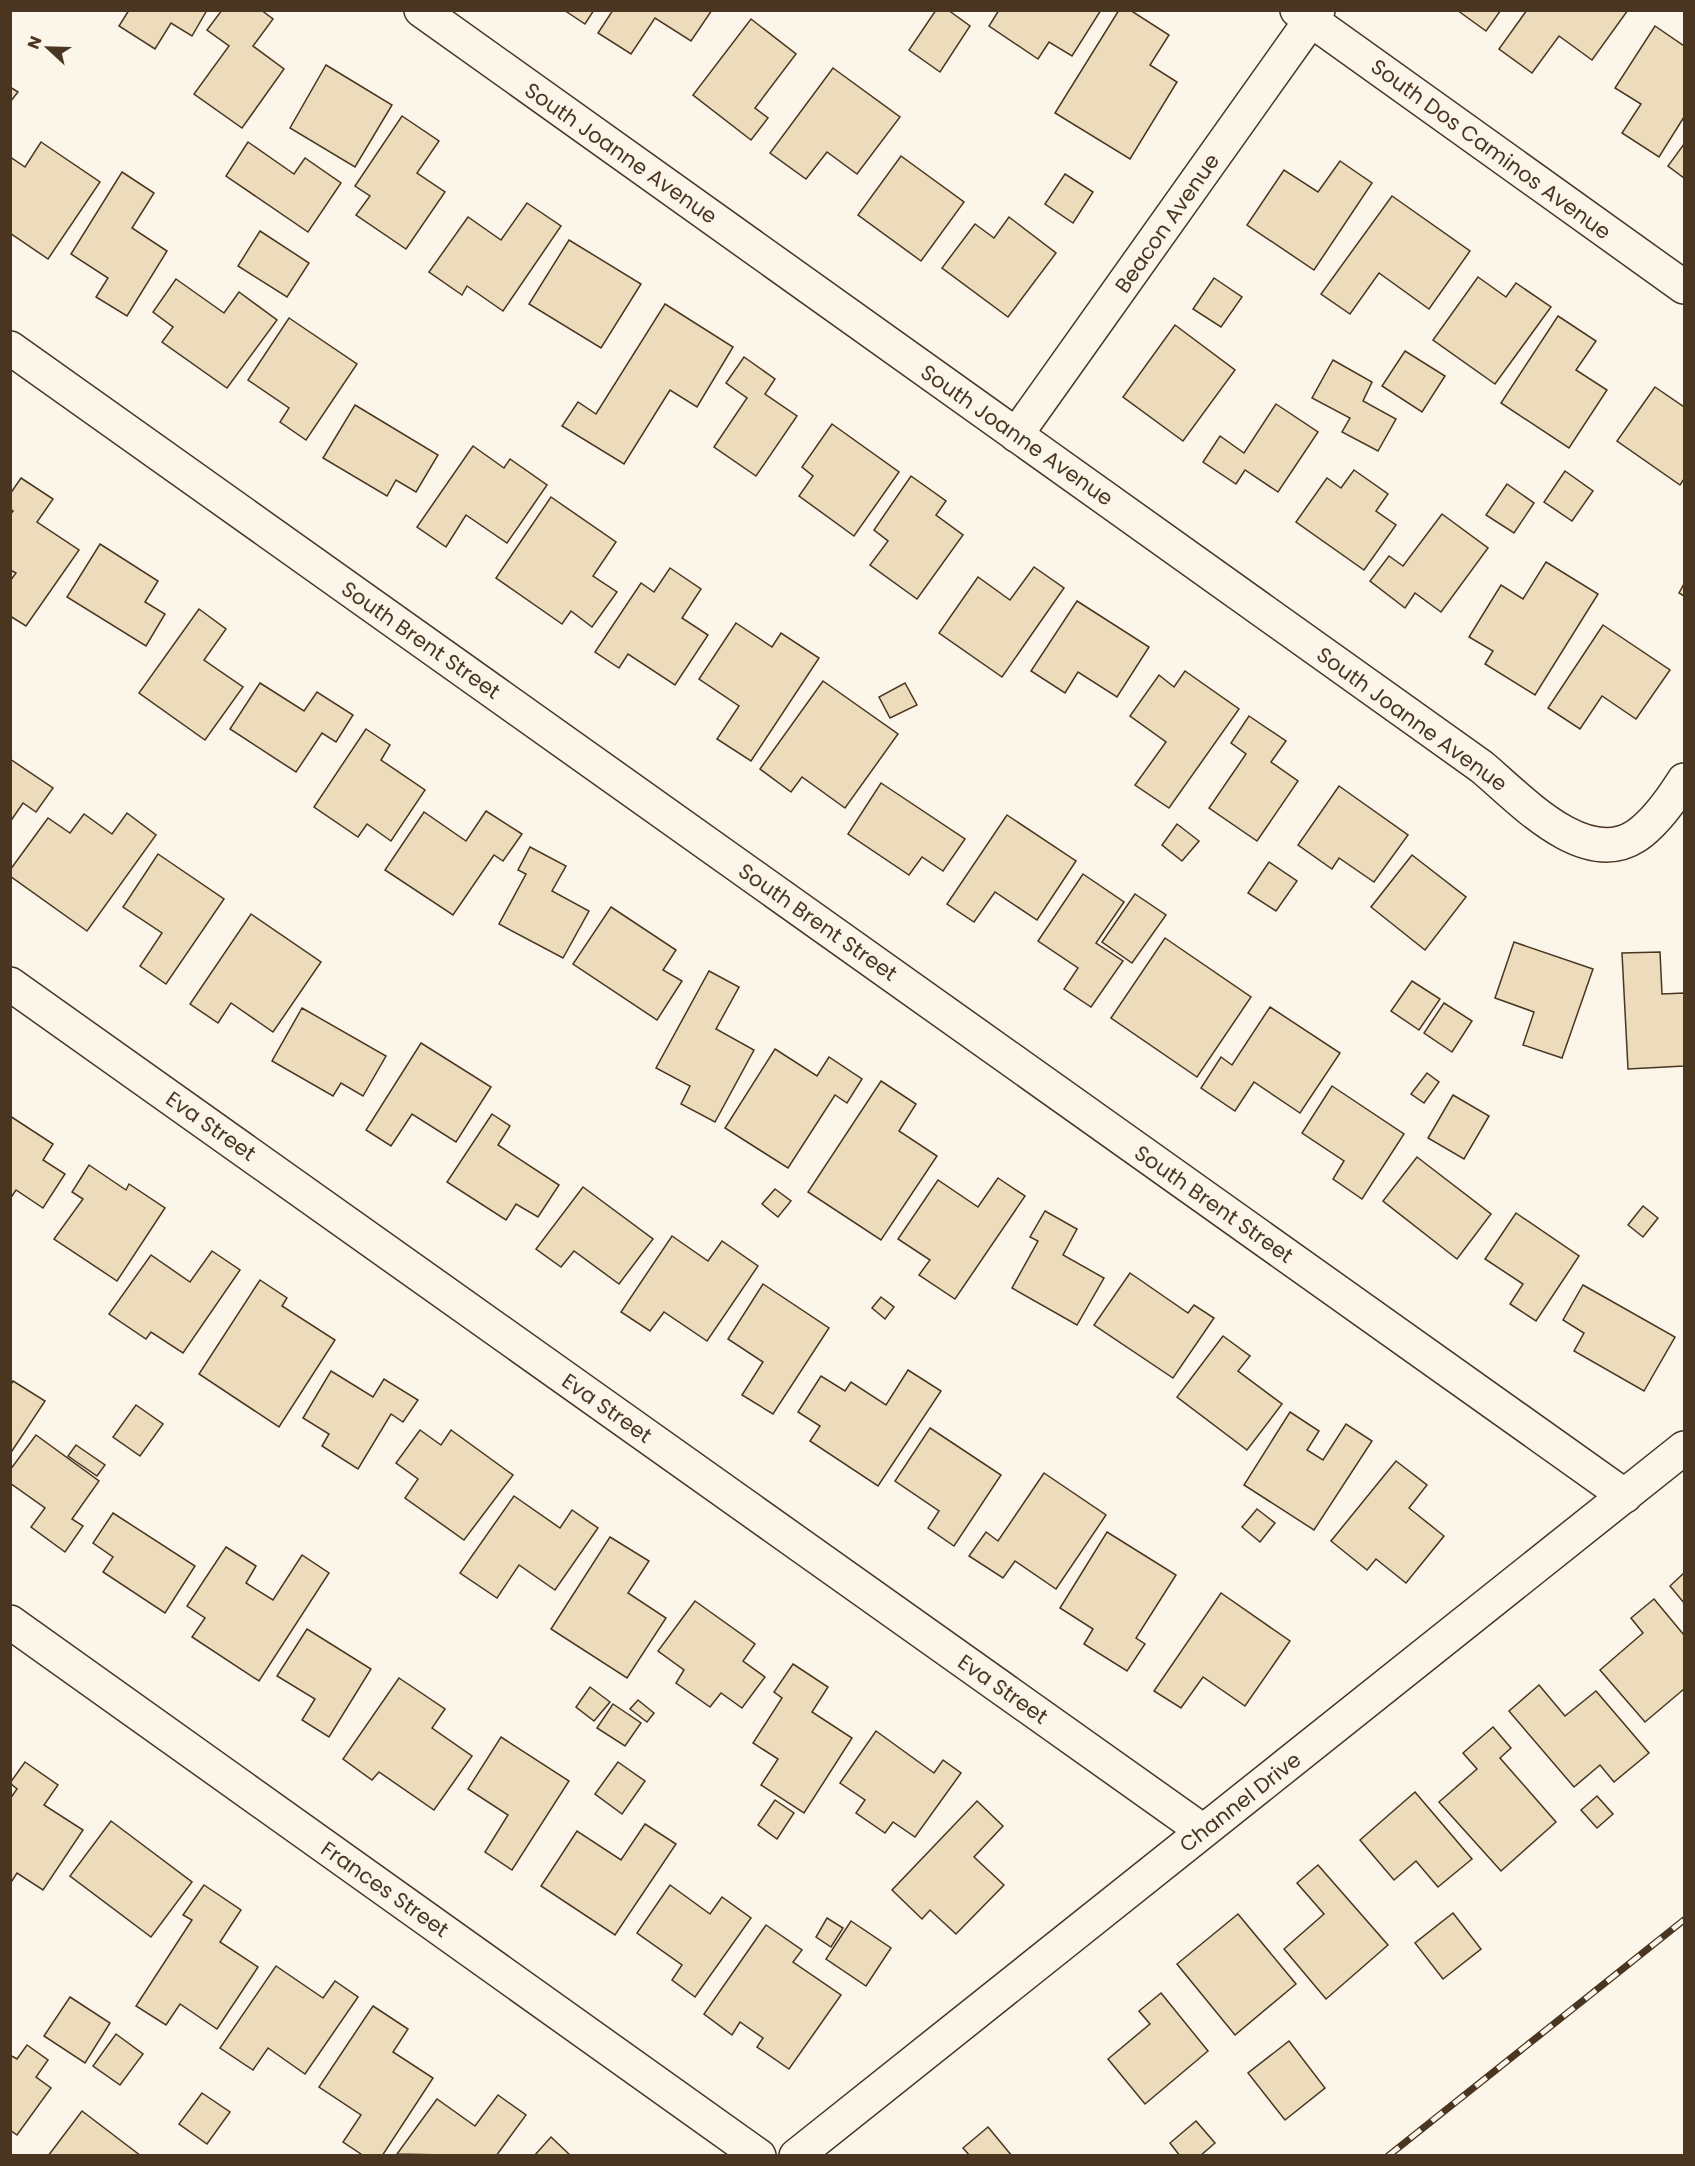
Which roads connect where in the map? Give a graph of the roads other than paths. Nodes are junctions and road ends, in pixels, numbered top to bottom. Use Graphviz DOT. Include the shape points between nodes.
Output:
graph roads {
  1 [pos="420,10"];
  2 [pos="1309,14"];
  3 [pos="1684,287"];
  4 [pos="10,348"];
  5 [pos="1016,435"];
  6 [pos="1684,780"];
  7 [pos="10,984"];
  8 [pos="1684,1448"];
  9 [pos="1624,1496"];
  10 [pos="10,1622"];
  11 [pos="1203,1831"];
  12 [pos="759,2156"];
  13 [pos="796,2156"];
  1 -- 5 [label="street, South Joanne Avenue"];
  2 -- 3 [label="street, South Dos Caminos Avenue"];
  2 -- 5 [label="street, Beacon Avenue"];
  4 -- 9 [label="street, South Brent Street"];
  5 -- 6 [label="street, South Joanne Avenue" via="1482,767 1566,835 1602,845 1618,844 1636,836"];
  7 -- 11 [label="street, Eva Street"];
  8 -- 9 [label="street, Channel Drive"];
  9 -- 11 [label="street, Channel Drive"];
  10 -- 12 [label="street, Frances Street"];
  11 -- 13 [label="street, Channel Drive"];
}
